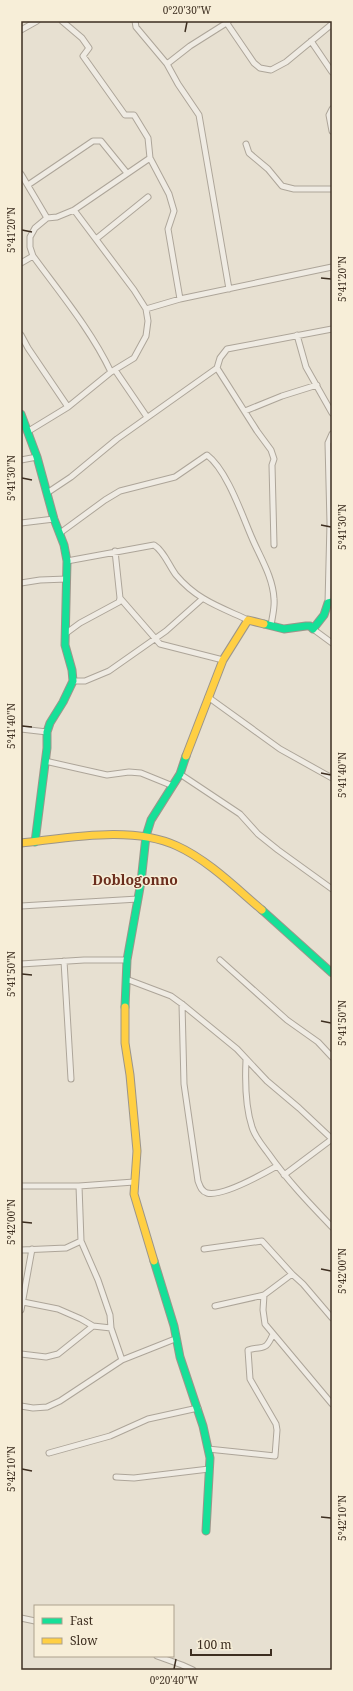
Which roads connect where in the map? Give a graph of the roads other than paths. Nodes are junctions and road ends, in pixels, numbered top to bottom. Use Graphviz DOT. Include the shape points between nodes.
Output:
graph roads {
  1 [pos="37,21"];
  2 [pos="62,21"];
  3 [pos="135,21"];
  4 [pos="228,22"];
  5 [pos="332,24"];
  6 [pos="21,30"];
  7 [pos="311,41"];
  8 [pos="167,64"];
  9 [pos="332,72"];
  10 [pos="332,109"];
  11 [pos="332,131"];
  12 [pos="246,144"];
  13 [pos="150,158"];
  14 [pos="127,173"];
  15 [pos="21,174"];
  16 [pos="28,185"];
  17 [pos="332,189"];
  18 [pos="148,197"];
  19 [pos="74,210"];
  20 [pos="46,218"];
  21 [pos="96,238"];
  22 [pos="33,256"];
  23 [pos="21,263"];
  24 [pos="332,266"];
  25 [pos="228,289"];
  26 [pos="180,299"];
  27 [pos="146,309"];
  28 [pos="332,329"];
  29 [pos="21,335"];
  30 [pos="298,335"];
  31 [pos="217,368"];
  32 [pos="113,371"];
  33 [pos="317,385"];
  34 [pos="68,407"];
  35 [pos="245,411"];
  36 [pos="332,413"];
  37 [pos="21,414"];
  38 [pos="148,417"];
  39 [pos="28,432"];
  40 [pos="332,434"];
  41 [pos="36,457"];
  42 [pos="21,460"];
  43 [pos="47,493"];
  44 [pos="54,519"];
  45 [pos="21,523"];
  46 [pos="331,523"];
  47 [pos="60,533"];
  48 [pos="274,545"];
  49 [pos="115,551"];
  50 [pos="67,561"];
  51 [pos="67,579"];
  52 [pos="21,583"];
  53 [pos="120,598"];
  54 [pos="202,599"];
  55 [pos="330,602"];
  56 [pos="248,620"];
  57 [pos="272,626"];
  58 [pos="313,629"];
  59 [pos="65,634"];
  60 [pos="155,638"];
  61 [pos="332,643"];
  62 [pos="223,660"];
  63 [pos="73,681"];
  64 [pos="208,697"];
  65 [pos="21,729"];
  66 [pos="47,732"];
  67 [pos="45,761"];
  68 [pos="180,774"];
  69 [pos="332,778"];
  70 [pos="173,786"];
  71 [pos="146,836"];
  72 [pos="35,842"];
  73 [pos="21,843"];
  74 [pos="332,880"];
  75 [pos="331,888"];
  76 [pos="138,899"];
  77 [pos="21,906"];
  78 [pos="127,960"];
  79 [pos="220,960"];
  80 [pos="64,961"];
  81 [pos="21,964"];
  82 [pos="332,973"];
  83 [pos="126,979"];
  84 [pos="182,1004"];
  85 [pos="332,1057"];
  86 [pos="246,1060"];
  87 [pos="71,1079"];
  88 [pos="332,1139"];
  89 [pos="277,1166"];
  90 [pos="284,1175"];
  91 [pos="134,1182"];
  92 [pos="21,1186"];
  93 [pos="79,1186"];
  94 [pos="332,1227"];
  95 [pos="81,1241"];
  96 [pos="32,1249"];
  97 [pos="204,1249"];
  98 [pos="21,1250"];
  99 [pos="292,1274"];
  100 [pos="264,1295"];
  101 [pos="23,1302"];
  102 [pos="215,1306"];
  103 [pos="21,1310"];
  104 [pos="330,1313"];
  105 [pos="332,1318"];
  106 [pos="93,1326"];
  107 [pos="111,1328"];
  108 [pos="273,1334"];
  109 [pos="175,1339"];
  110 [pos="21,1354"];
  111 [pos="122,1360"];
  112 [pos="332,1404"];
  113 [pos="21,1406"];
  114 [pos="198,1408"];
  115 [pos="208,1449"];
  116 [pos="49,1453"];
  117 [pos="209,1469"];
  118 [pos="116,1478"];
  119 [pos="206,1531"];
  120 [pos="21,1618"];
  121 [pos="34,1621"];
  122 [pos="160,1657"];
  123 [pos="193,1670"];
  1 -- 6 [label="street"];
  2 -- 13 [label="street" via="86,43 89,48 83,56 126,115 134,115 148,138"];
  3 -- 8 [label="street" via="136,27"];
  4 -- 7 [label="street" via="254,63 260,68 270,70 286,62"];
  4 -- 8 [label="street"];
  5 -- 7 [label="street"];
  7 -- 9 [label="street"];
  8 -- 25 [label="street" via="199,115"];
  10 -- 11 [label="street" via="329,116"];
  12 -- 17 [label="street" via="249,153 268,169 282,186 294,189"];
  13 -- 14 [label="street"];
  13 -- 26 [label="street" via="169,194 174,211 168,229"];
  14 -- 16 [label="street" via="101,142 93,141"];
  14 -- 19 [label="street"];
  15 -- 16 [label="street"];
  16 -- 20 [label="street"];
  18 -- 21 [label="street"];
  19 -- 20 [label="street" via="57,217"];
  19 -- 21 [label="street"];
  20 -- 22 [label="street" via="30,237"];
  21 -- 27 [label="street"];
  22 -- 23 [label="street"];
  22 -- 32 [label="street" via="80,320"];
  24 -- 25 [label="street"];
  25 -- 26 [label="street"];
  26 -- 27 [label="street"];
  27 -- 32 [label="street" via="146,336 140,350 134,358"];
  28 -- 30 [label="street"];
  29 -- 34 [label="street"];
  30 -- 31 [label="street" via="227,348"];
  30 -- 33 [label="street" via="306,367"];
  31 -- 35 [label="street"];
  31 -- 38 [label="street"];
  32 -- 34 [label="street"];
  32 -- 38 [label="street"];
  33 -- 35 [label="street"];
  33 -- 36 [label="street"];
  34 -- 39 [label="street"];
  35 -- 48 [label="street" via="271,450 274,459"];
  37 -- 39 [label="street"];
  38 -- 43 [label="street"];
  39 -- 41 [label="street"];
  40 -- 46 [label="street" via="328,442"];
  41 -- 42 [label="street"];
  41 -- 43 [label="street"];
  43 -- 44 [label="street"];
  44 -- 45 [label="street"];
  44 -- 47 [label="street"];
  46 -- 55 [label="street"];
  47 -- 50 [label="street"];
  47 -- 57 [label="street" via="120,491 174,477 207,455 228,484 262,557 274,599"];
  49 -- 50 [label="street"];
  49 -- 53 [label="street"];
  49 -- 54 [label="street" via="156,547 176,575"];
  50 -- 51 [label="street"];
  51 -- 52 [label="street"];
  51 -- 59 [label="street"];
  53 -- 59 [label="street" via="116,604"];
  53 -- 60 [label="street"];
  54 -- 56 [label="street"];
  54 -- 60 [label="street"];
  55 -- 58 [label="street"];
  56 -- 57 [label="street"];
  56 -- 62 [label="street"];
  57 -- 58 [label="street" via="282,629 310,626"];
  58 -- 61 [label="street"];
  59 -- 63 [label="street"];
  60 -- 62 [label="street" via="160,644"];
  60 -- 63 [label="street" via="98,676 85,681"];
  62 -- 64 [label="street"];
  63 -- 66 [label="street"];
  64 -- 68 [label="street"];
  64 -- 69 [label="street" via="280,749"];
  65 -- 66 [label="street"];
  66 -- 67 [label="street"];
  67 -- 70 [label="street" via="107,775 141,773"];
  67 -- 72 [label="street"];
  68 -- 70 [label="street"];
  68 -- 75 [label="street" via="240,814 258,834 281,853"];
  70 -- 71 [label="street" via="151,820"];
  71 -- 72 [label="street" via="102,834"];
  71 -- 76 [label="street"];
  71 -- 82 [label="street" via="178,846 212,868"];
  72 -- 73 [label="street"];
  74 -- 75 [label="street"];
  76 -- 77 [label="street"];
  76 -- 78 [label="street"];
  78 -- 80 [label="street"];
  78 -- 83 [label="street"];
  79 -- 85 [label="street" via="287,1020 318,1042"];
  80 -- 81 [label="street"];
  80 -- 87 [label="street"];
  83 -- 84 [label="street" via="171,996"];
  83 -- 91 [label="street" via="125,1043 137,1151"];
  84 -- 86 [label="street" via="237,1049"];
  84 -- 89 [label="street" via="186,1100 201,1189 208,1193 227,1190"];
  86 -- 88 [label="street"];
  86 -- 89 [label="street" via="245,1087 252,1127"];
  88 -- 90 [label="street"];
  89 -- 90 [label="street"];
  90 -- 94 [label="street"];
  91 -- 93 [label="street"];
  91 -- 109 [label="street" via="134,1194 172,1319"];
  92 -- 93 [label="street"];
  93 -- 95 [label="street"];
  95 -- 96 [label="street" via="66,1248"];
  95 -- 107 [label="street" via="98,1280 110,1315"];
  96 -- 98 [label="street"];
  96 -- 101 [label="street"];
  97 -- 99 [label="street" via="262,1241"];
  99 -- 100 [label="street"];
  99 -- 104 [label="street"];
  100 -- 102 [label="street"];
  100 -- 108 [label="street" via="265,1324"];
  101 -- 103 [label="street"];
  101 -- 106 [label="street" via="58,1309"];
  104 -- 105 [label="street"];
  106 -- 107 [label="street"];
  106 -- 110 [label="street" via="58,1354 46,1357"];
  107 -- 111 [label="street"];
  108 -- 112 [label="street"];
  108 -- 115 [label="street" via="265,1347 248,1350 248,1357 250,1380 276,1424 275,1456"];
  109 -- 111 [label="street"];
  109 -- 114 [label="street"];
  111 -- 113 [label="street" via="60,1401 33,1408"];
  114 -- 115 [label="street"];
  114 -- 116 [label="street" via="148,1419 110,1436"];
  115 -- 117 [label="street"];
  117 -- 118 [label="street"];
  117 -- 119 [label="street"];
  120 -- 121 [label="street"];
  122 -- 123 [label="street"];
}
